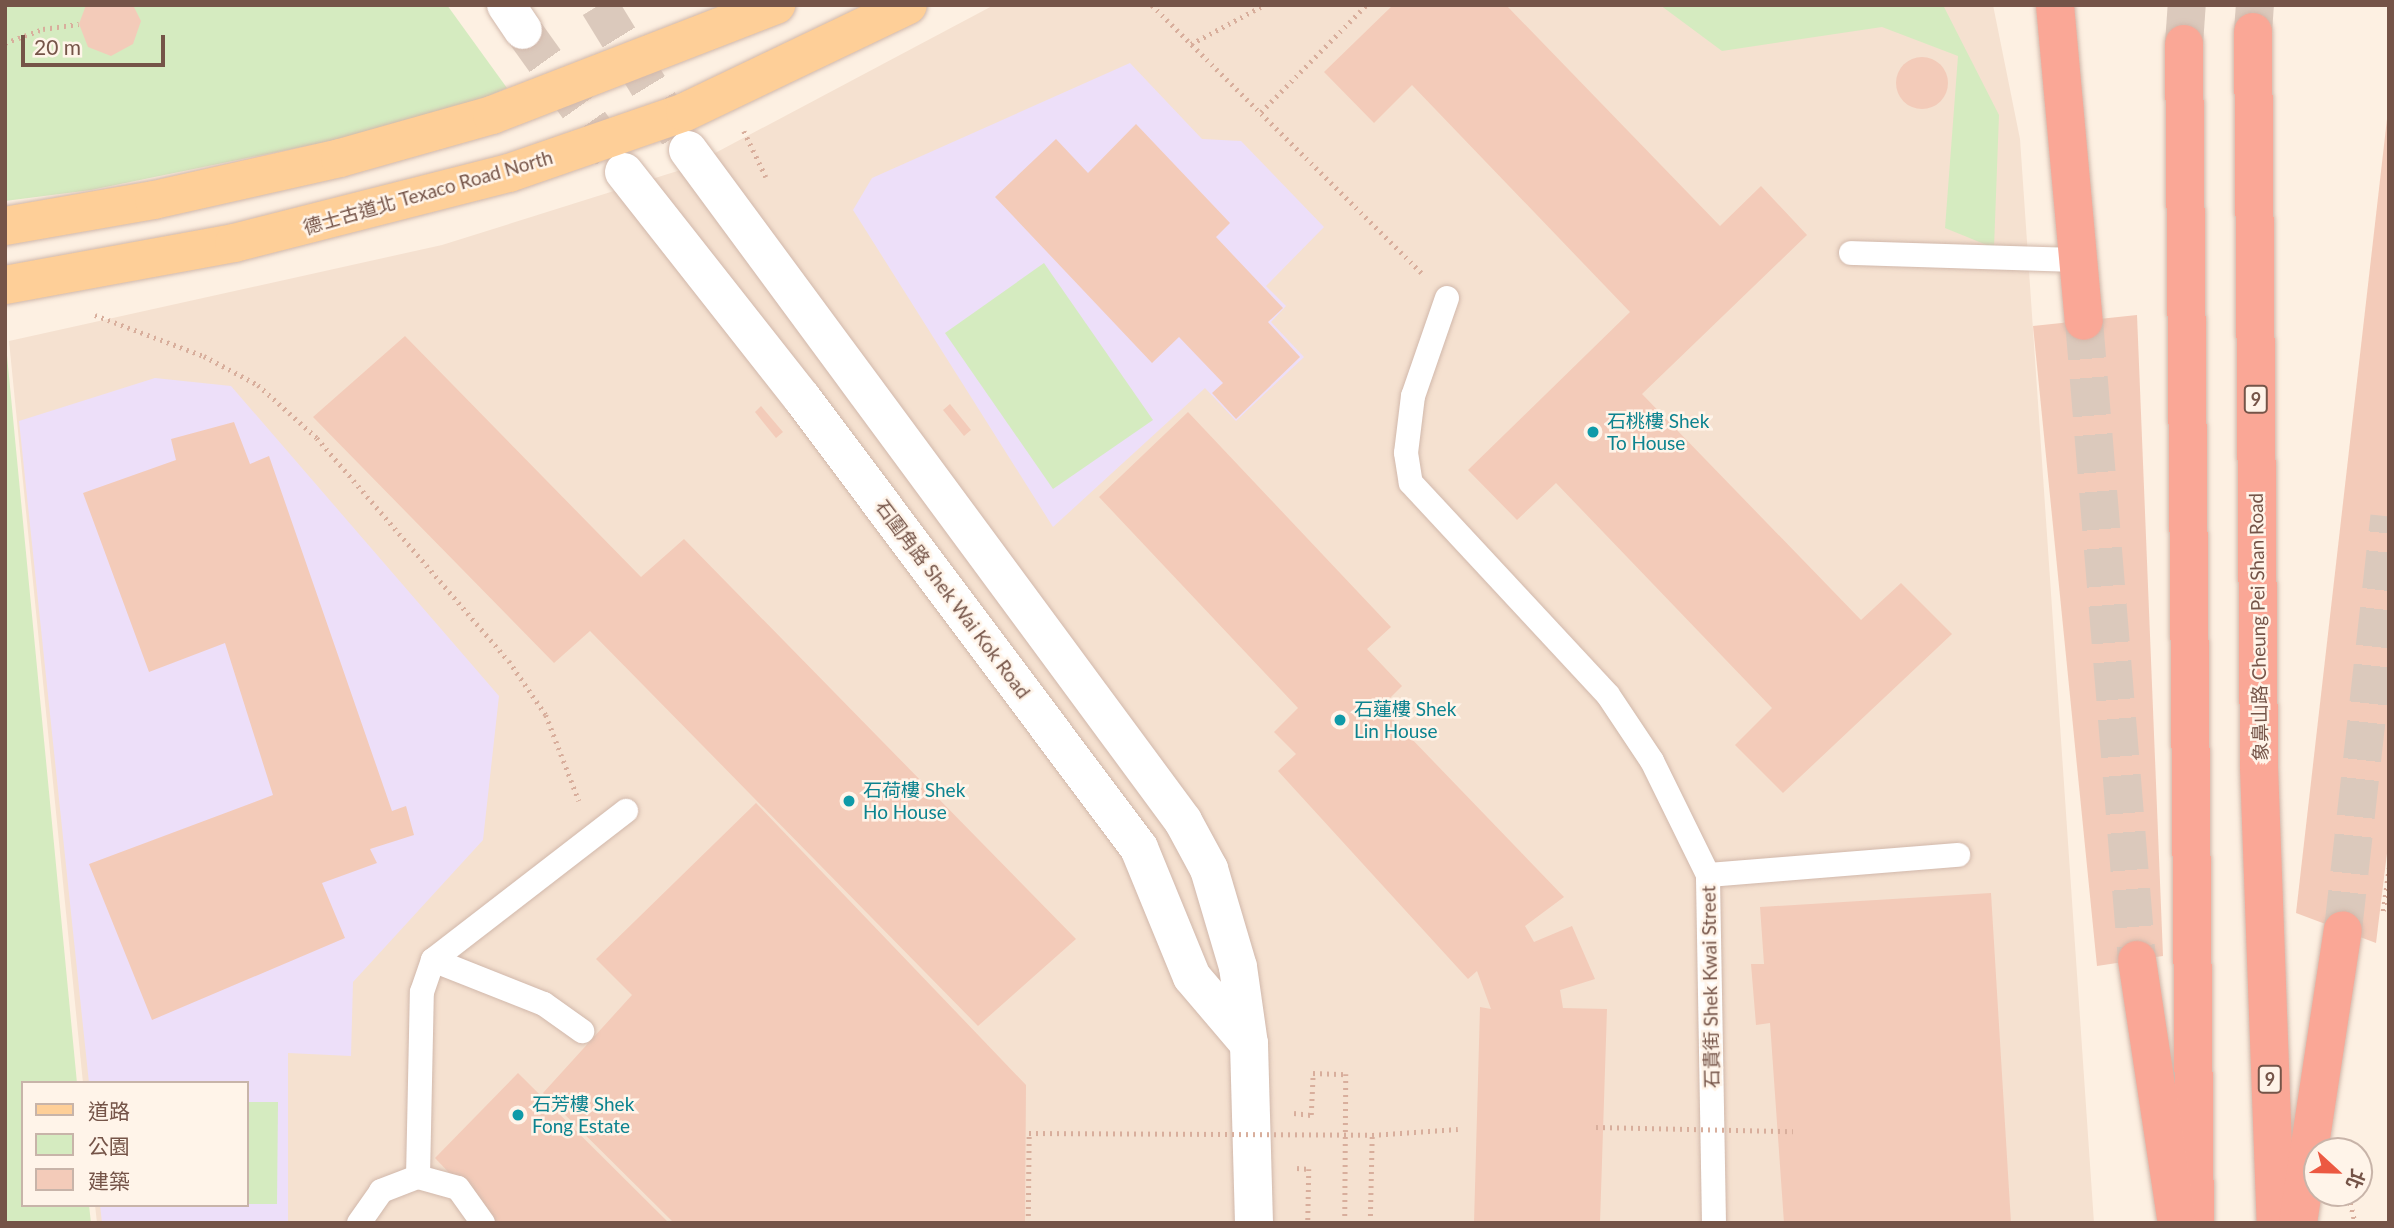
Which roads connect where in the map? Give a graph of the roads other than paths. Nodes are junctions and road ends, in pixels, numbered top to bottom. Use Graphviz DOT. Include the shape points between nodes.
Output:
graph roads {
  1 [pos="776,5"];
  2 [pos="908,5"];
  3 [pos="2055,5"];
  4 [pos="2253,32"];
  5 [pos="2184,44"];
  6 [pos="688,150"];
  7 [pos="624,172"];
  8 [pos="5,226"];
  9 [pos="1851,253"];
  10 [pos="2080,260"];
  11 [pos="5,285"];
  12 [pos="1447,298"];
  13 [pos="2084,321"];
  14 [pos="626,811"];
  15 [pos="1958,855"];
  16 [pos="1708,875"];
  17 [pos="2343,930"];
  18 [pos="433,960"];
  19 [pos="2137,960"];
  20 [pos="582,1031"];
  21 [pos="1249,1044"];
  22 [pos="418,1177"];
  23 [pos="359,1223"];
  24 [pos="483,1223"];
  25 [pos="1255,1223"];
  26 [pos="1714,1223"];
  27 [pos="2176,1223"];
  28 [pos="2195,1223"];
  29 [pos="2276,1223"];
  30 [pos="2298,1223"];
  1 -- 8 [label="main road" via="492,116 194,191"];
  2 -- 11 [label="main road, 德士古道北 Texaco Road North" via="685,112 509,173 234,243"];
  3 -- 10 [label="highway"];
  4 -- 29 [label="highway, 象鼻山路 Cheung Pei Shan Road / 9" via="2259,767"];
  5 -- 28 [label="highway"];
  6 -- 21 [label="street" via="1183,821 1209,869 1225,919"];
  7 -- 21 [label="street, 石圍角路 Shek Wai Kok Road" via="803,398 1139,848 1192,977"];
  9 -- 10 [label="lane"];
  10 -- 13 [label="highway"];
  12 -- 16 [label="lane" via="1413,396 1406,453 1411,482 1608,695 1652,761"];
  14 -- 18 [label="lane"];
  15 -- 16 [label="lane, 石貴街 Shek Kwai Street"];
  16 -- 26 [label="lane, 石貴街 Shek Kwai Street"];
  17 -- 30 [label="highway"];
  18 -- 20 [label="lane" via="544,1004"];
  18 -- 22 [label="lane" via="422,992"];
  19 -- 27 [label="highway"];
  21 -- 25 [label="street"];
  22 -- 23 [label="lane" via="381,1191"];
  22 -- 24 [label="lane" via="458,1188"];
}
